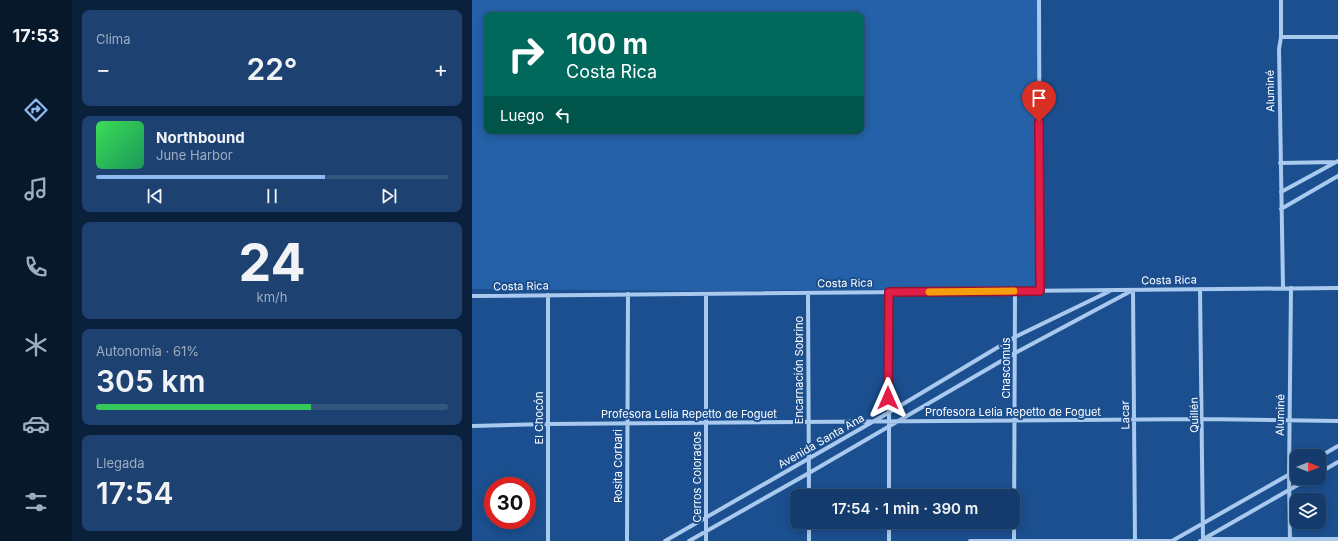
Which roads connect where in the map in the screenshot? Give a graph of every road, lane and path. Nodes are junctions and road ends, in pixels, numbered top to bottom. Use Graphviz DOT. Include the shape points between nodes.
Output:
graph roads {
  1 [pos="1038,0"];
  2 [pos="1281,0"];
  3 [pos="1281,37"];
  4 [pos="1338,37"];
  5 [pos="1338,162"];
  6 [pos="1280,163"];
  7 [pos="1338,176"];
  8 [pos="1281,192"];
  9 [pos="1281,209"];
  10 [pos="1283,288"];
  11 [pos="1291,288"];
  12 [pos="1338,288"];
  13 [pos="1200,289"];
  14 [pos="1113,290"];
  15 [pos="1133,290"];
  16 [pos="1015,291"];
  17 [pos="1040,291"];
  18 [pos="889,292"];
  19 [pos="808,293"];
  20 [pos="628,294"];
  21 [pos="706,294"];
  22 [pos="548,295"];
  23 [pos="472,296"];
  24 [pos="1015,338"];
  25 [pos="1015,353"];
  26 [pos="888,413"];
  27 [pos="1203,419"];
  28 [pos="1014,421"];
  29 [pos="1134,421"];
  30 [pos="1289,421"];
  31 [pos="1338,421"];
  32 [pos="896,422"];
  33 [pos="706,423"];
  34 [pos="808,423"];
  35 [pos="871,423"];
  36 [pos="548,424"];
  37 [pos="627,424"];
  38 [pos="888,425"];
  39 [pos="472,426"];
  40 [pos="1338,446"];
  41 [pos="1326,453"];
  42 [pos="808,458"];
  43 [pos="1338,462"];
  44 [pos="1326,469"];
  45 [pos="809,473"];
  46 [pos="1289,475"];
  47 [pos="1298,485"];
  48 [pos="809,489"];
  49 [pos="889,489"];
  50 [pos="1289,490"];
  51 [pos="706,518"];
  52 [pos="1204,522"];
  53 [pos="809,529"];
  54 [pos="889,529"];
  55 [pos="706,532"];
  56 [pos="1338,539"];
  57 [pos="1202,540"];
  58 [pos="1290,540"];
  59 [pos="548,541"];
  60 [pos="627,541"];
  61 [pos="665,541"];
  62 [pos="689,541"];
  63 [pos="706,541"];
  64 [pos="809,541"];
  65 [pos="889,541"];
  66 [pos="970,541"];
  67 [pos="1014,541"];
  68 [pos="1135,541"];
  69 [pos="1172,541"];
  1 -- 17 [label="street"];
  2 -- 3 [label="street, Aluminé"];
  3 -- 4 [label="street"];
  3 -- 6 [label="street, Aluminé"];
  5 -- 6 [label="street"];
  5 -- 8 [label="street"];
  6 -- 8 [label="street, Aluminé"];
  7 -- 9 [label="street"];
  8 -- 9 [label="street, Aluminé"];
  9 -- 10 [label="street, Aluminé"];
  10 -- 11 [label="street, Costa Rica"];
  10 -- 13 [label="street, Costa Rica"];
  11 -- 12 [label="street, Costa Rica"];
  11 -- 30 [label="street, Aluminé"];
  13 -- 15 [label="street, Costa Rica"];
  13 -- 27 [label="street, Quillén"];
  14 -- 15 [label="street, Costa Rica"];
  14 -- 17 [label="street, Costa Rica"];
  14 -- 24 [label="street, Avenida Santa Ana"];
  15 -- 25 [label="street"];
  15 -- 29 [label="street, Lacar"];
  16 -- 17 [label="street, Costa Rica"];
  16 -- 18 [label="street, Costa Rica"];
  16 -- 24 [label="street, Chascomús"];
  18 -- 19 [label="street, Costa Rica"];
  18 -- 26 [label="street"];
  19 -- 21 [label="street, Costa Rica"];
  19 -- 34 [label="street, Encarnación Sobrino"];
  20 -- 21 [label="street, Costa Rica"];
  20 -- 22 [label="street, Costa Rica"];
  20 -- 37 [label="street, Rosita Corbari"];
  21 -- 33 [label="street, Cerros Colorados"];
  22 -- 23 [label="street, Costa Rica"];
  22 -- 36 [label="street, El Chocón"];
  24 -- 25 [label="street, Chascomús"];
  24 -- 26 [label="street, Avenida Santa Ana"];
  25 -- 28 [label="street, Chascomús"];
  25 -- 32 [label="street"];
  26 -- 35 [label="street, Avenida Santa Ana"];
  26 -- 38 [label="street"];
  27 -- 29 [label="street, Profesora Lelia Repetto de Foguet"];
  27 -- 30 [label="street, Profesora Lelia Repetto de Foguet"];
  27 -- 52 [label="street, Quillén"];
  28 -- 29 [label="street, Profesora Lelia Repetto de Foguet"];
  28 -- 32 [label="street, Profesora Lelia Repetto de Foguet"];
  28 -- 67 [label="street, Chascomús"];
  29 -- 68 [label="street, Lacar"];
  30 -- 31 [label="street, Profesora Lelia Repetto de Foguet"];
  30 -- 46 [label="street, Aluminé"];
  32 -- 38 [label="street, Profesora Lelia Repetto de Foguet"];
  33 -- 34 [label="street, Profesora Lelia Repetto de Foguet"];
  33 -- 37 [label="street, Profesora Lelia Repetto de Foguet"];
  33 -- 51 [label="street, Cerros Colorados"];
  34 -- 35 [label="street, Profesora Lelia Repetto de Foguet"];
  34 -- 42 [label="street, Encarnación Sobrino"];
  35 -- 38 [label="street, Profesora Lelia Repetto de Foguet"];
  35 -- 42 [label="street, Avenida Santa Ana"];
  36 -- 37 [label="street, Profesora Lelia Repetto de Foguet"];
  36 -- 39 [label="street, Profesora Lelia Repetto de Foguet"];
  36 -- 59 [label="street, El Chocón"];
  37 -- 60 [label="street, Rosita Corbari"];
  38 -- 45 [label="street, Avenida Santa Ana"];
  38 -- 49 [label="street"];
  40 -- 41 [label="street"];
  42 -- 45 [label="street, Encarnación Sobrino"];
  42 -- 51 [label="street, Avenida Santa Ana"];
  43 -- 44 [label="street"];
  45 -- 48 [label="street, Encarnación Sobrino"];
  45 -- 55 [label="street, Avenida Santa Ana"];
  46 -- 50 [label="street, Aluminé"];
  46 -- 52 [label="street"];
  47 -- 50 [label="street"];
  50 -- 57 [label="street"];
  50 -- 58 [label="street, Aluminé"];
  51 -- 55 [label="street, Cerros Colorados"];
  51 -- 61 [label="street, Avenida Santa Ana"];
  52 -- 57 [label="street, Quillén"];
  52 -- 69 [label="street"];
  53 -- 64 [label="street"];
  54 -- 65 [label="street"];
  55 -- 62 [label="street, Avenida Santa Ana"];
  55 -- 63 [label="street, Cerros Colorados"];
  56 -- 58 [label="street"];
  57 -- 58 [label="street"];
  66 -- 67 [label="street"];
  67 -- 68 [label="street"];
  68 -- 69 [label="street"];
}
